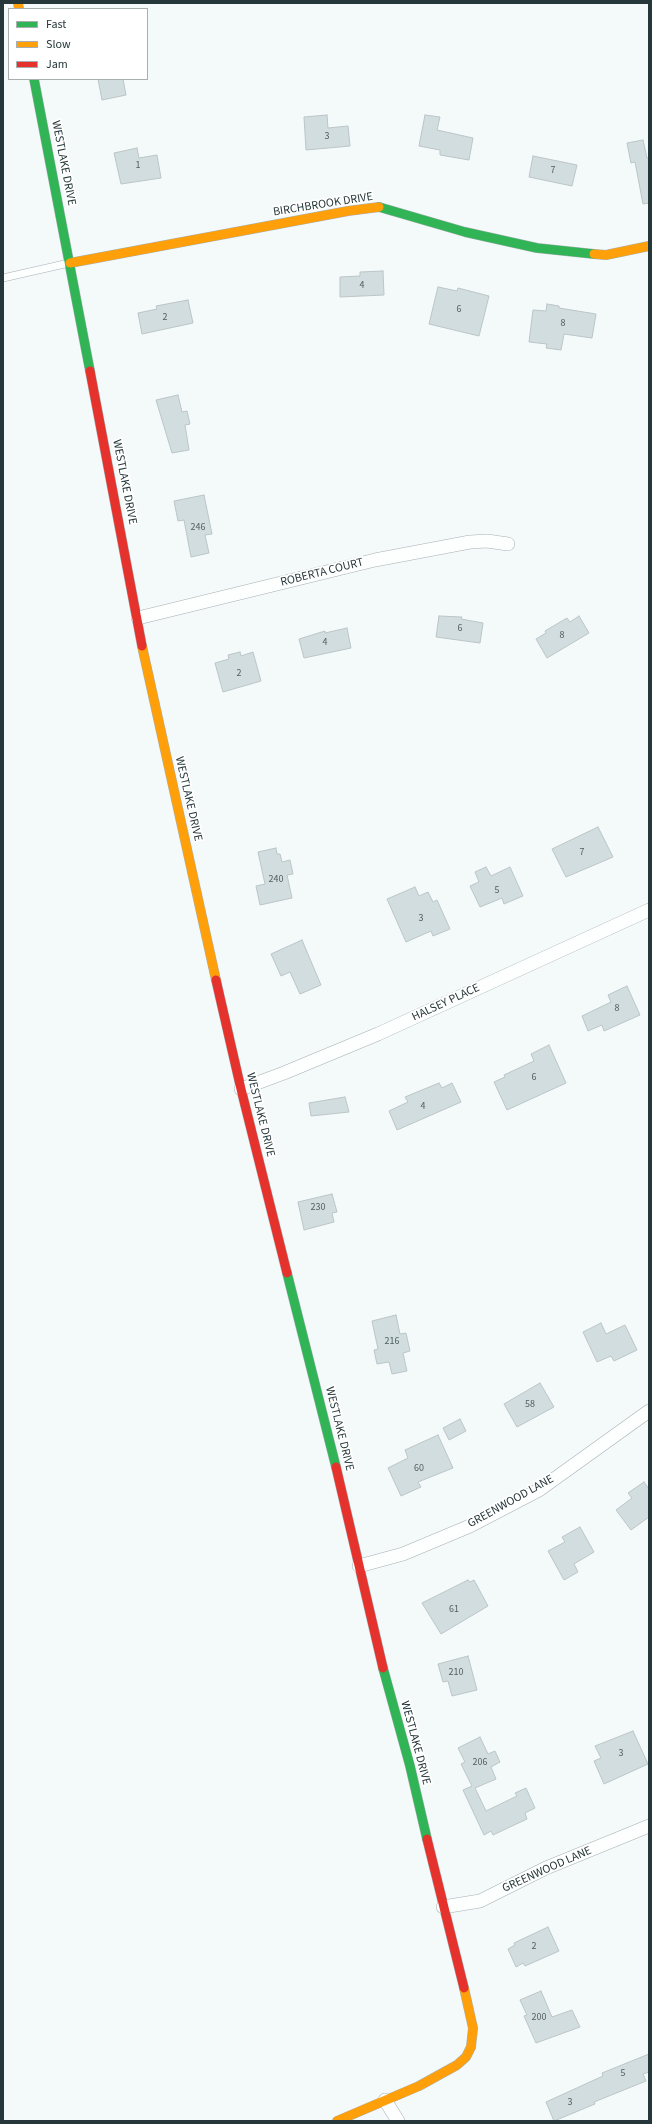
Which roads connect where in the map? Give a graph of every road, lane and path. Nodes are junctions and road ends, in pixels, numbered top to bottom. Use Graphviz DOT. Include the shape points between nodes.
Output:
graph roads {
  1 [pos="34,80"];
  2 [pos="649,246"];
  3 [pos="70,263"];
  4 [pos="3,278"];
  5 [pos="508,544"];
  6 [pos="138,618"];
  7 [pos="649,910"];
  8 [pos="241,1089"];
  9 [pos="649,1411"];
  10 [pos="359,1566"];
  11 [pos="649,1826"];
  12 [pos="443,1907"];
  13 [pos="385,2100"];
  14 [pos="337,2121"];
  15 [pos="398,2121"];
  1 -- 3 [label="street, WESTLAKE DRIVE"];
  2 -- 3 [label="street, BIRCHBROOK DRIVE" via="606,255 536,248 465,232 380,207"];
  3 -- 4 [label="lane"];
  3 -- 6 [label="street, WESTLAKE DRIVE"];
  5 -- 6 [label="street, ROBERTA COURT" via="470,542 375,560"];
  6 -- 8 [label="street, WESTLAKE DRIVE" via="147,674"];
  7 -- 8 [label="street, HALSEY PLACE" via="378,1034"];
  8 -- 10 [label="street, WESTLAKE DRIVE"];
  9 -- 10 [label="street, GREENWOOD LANE" via="539,1490 470,1526 403,1554"];
  10 -- 12 [label="street, WESTLAKE DRIVE"];
  11 -- 12 [label="street, GREENWOOD LANE" via="546,1868 480,1901"];
  12 -- 13 [label="street, WESTLAKE DRIVE" via="471,2020 471,2047 457,2065 419,2086"];
  13 -- 14 [label="street, WESTLAKE DRIVE"];
  13 -- 15 [label="street"];
}
